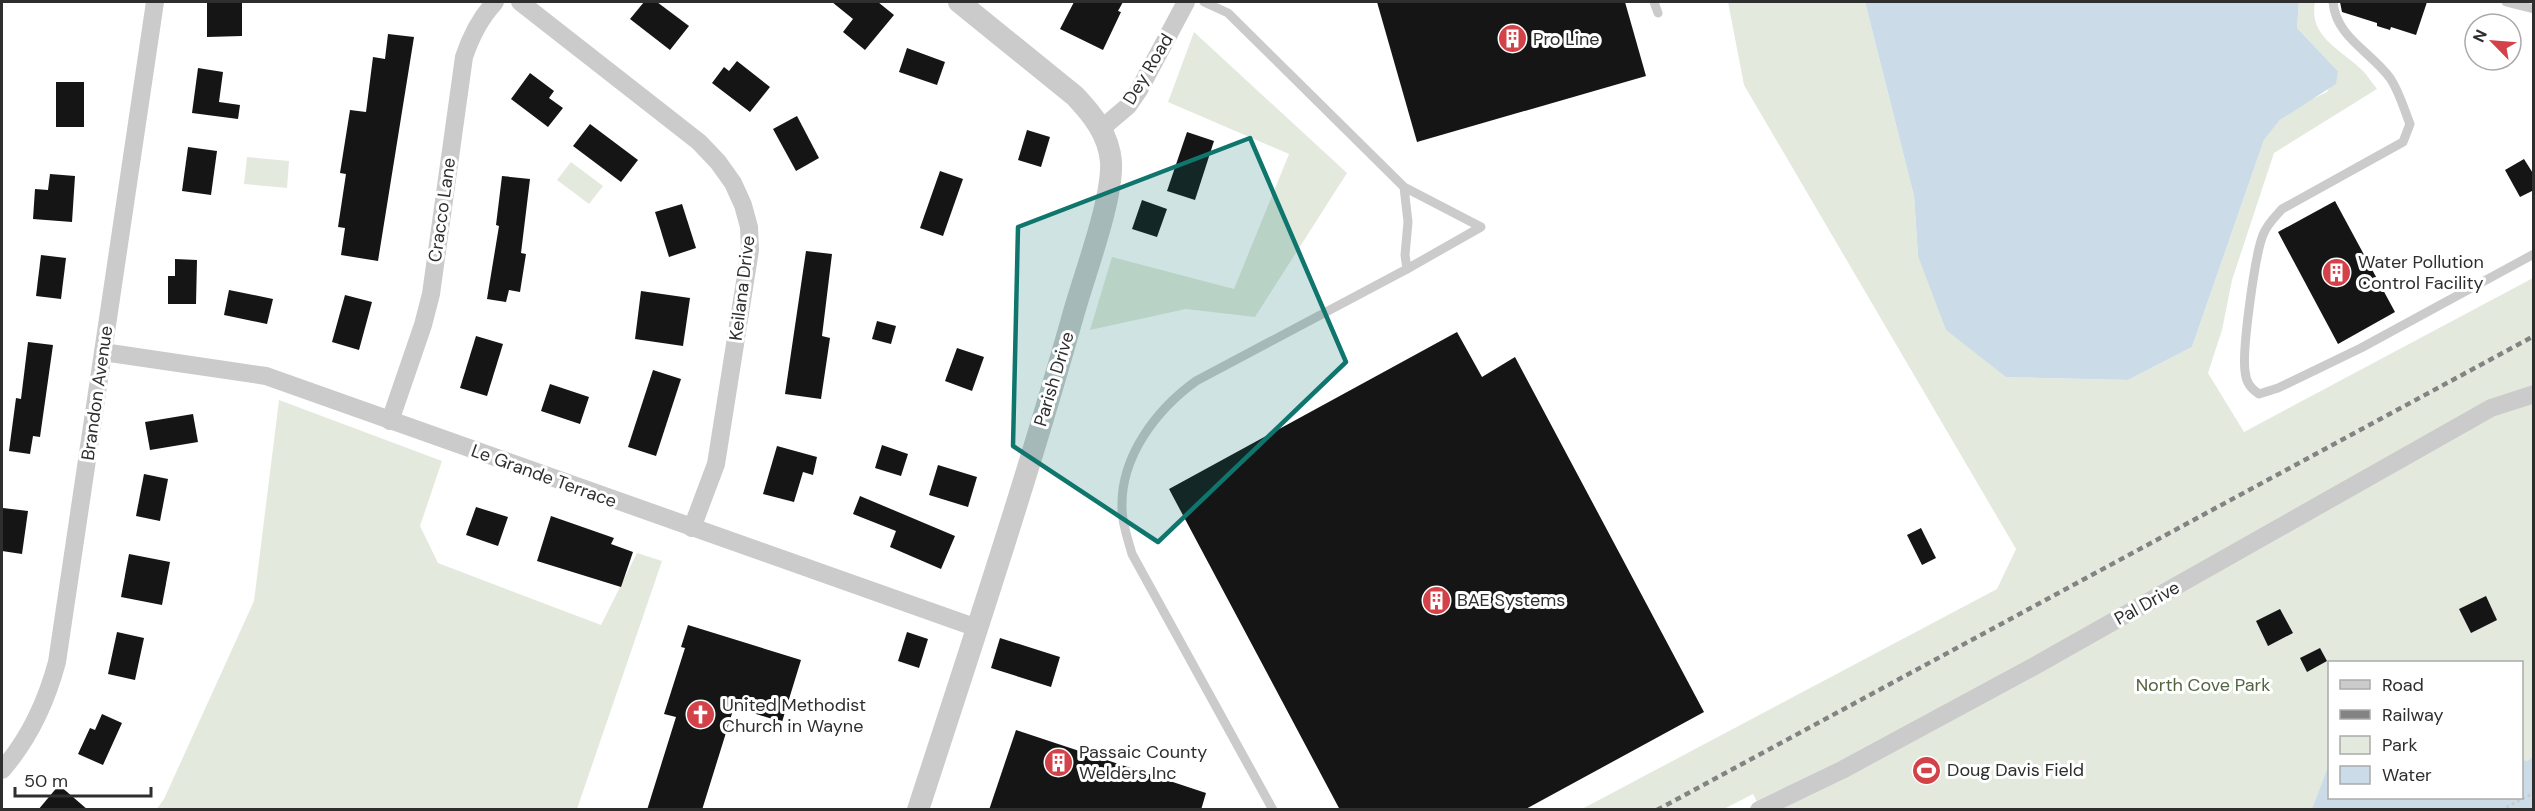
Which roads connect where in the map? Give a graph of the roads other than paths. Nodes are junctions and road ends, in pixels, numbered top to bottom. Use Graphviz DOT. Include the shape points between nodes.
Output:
graph roads {
  1 [pos="155,2"];
  2 [pos="495,2"];
  3 [pos="520,2"];
  4 [pos="959,2"];
  5 [pos="1186,2"];
  6 [pos="1204,2"];
  7 [pos="1654,2"];
  8 [pos="2332,2"];
  9 [pos="2506,2"];
  10 [pos="2534,9"];
  11 [pos="1658,13"];
  12 [pos="1101,129"];
  13 [pos="1404,187"];
  14 [pos="2534,254"];
  15 [pos="1407,269"];
  16 [pos="103,352"];
  17 [pos="2534,394"];
  18 [pos="390,421"];
  19 [pos="692,528"];
  20 [pos="977,628"];
  21 [pos="2,770"];
  22 [pos="918,810"];
  23 [pos="1273,810"];
  24 [pos="1759,810"];
  1 -- 16 [label="street, Brandon Avenue"];
  2 -- 18 [label="street, Cracco Lane" via="483,14 464,57 431,294"];
  3 -- 19 [label="street, Keilana Drive" via="699,142 728,176 743,205 750,250 723,428 716,464"];
  4 -- 12 [label="street, Parish Drive" via="1075,96"];
  5 -- 12 [label="street, Dey Road" via="1139,90 1128,106"];
  6 -- 13 [label="lane" via="1228,13"];
  7 -- 11 [label="lane"];
  8 -- 14 [label="lane" via="2342,30 2389,77 2410,124 2409,131 2403,142 2282,209 2271,221 2263,236 2247,332 2248,384 2259,394 2278,388 2361,348"];
  9 -- 10 [label="lane"];
  12 -- 20 [label="street, Parish Drive" via="1111,164 1105,202 1057,373"];
  13 -- 15 [label="lane"];
  13 -- 15 [label="lane" via="1481,227"];
  15 -- 23 [label="lane" via="1182,391 1146,431 1126,480 1122,510 1132,554"];
  16 -- 18 [label="street, Le Grande Terrace" via="266,376"];
  16 -- 21 [label="street, Brandon Avenue" via="57,662 35,725"];
  17 -- 24 [label="street, Pal Drive" via="2491,408 2031,668"];
  18 -- 19 [label="street, Le Grande Terrace"];
  19 -- 20 [label="street, Le Grande Terrace"];
  20 -- 22 [label="street, Parish Drive"];
}
